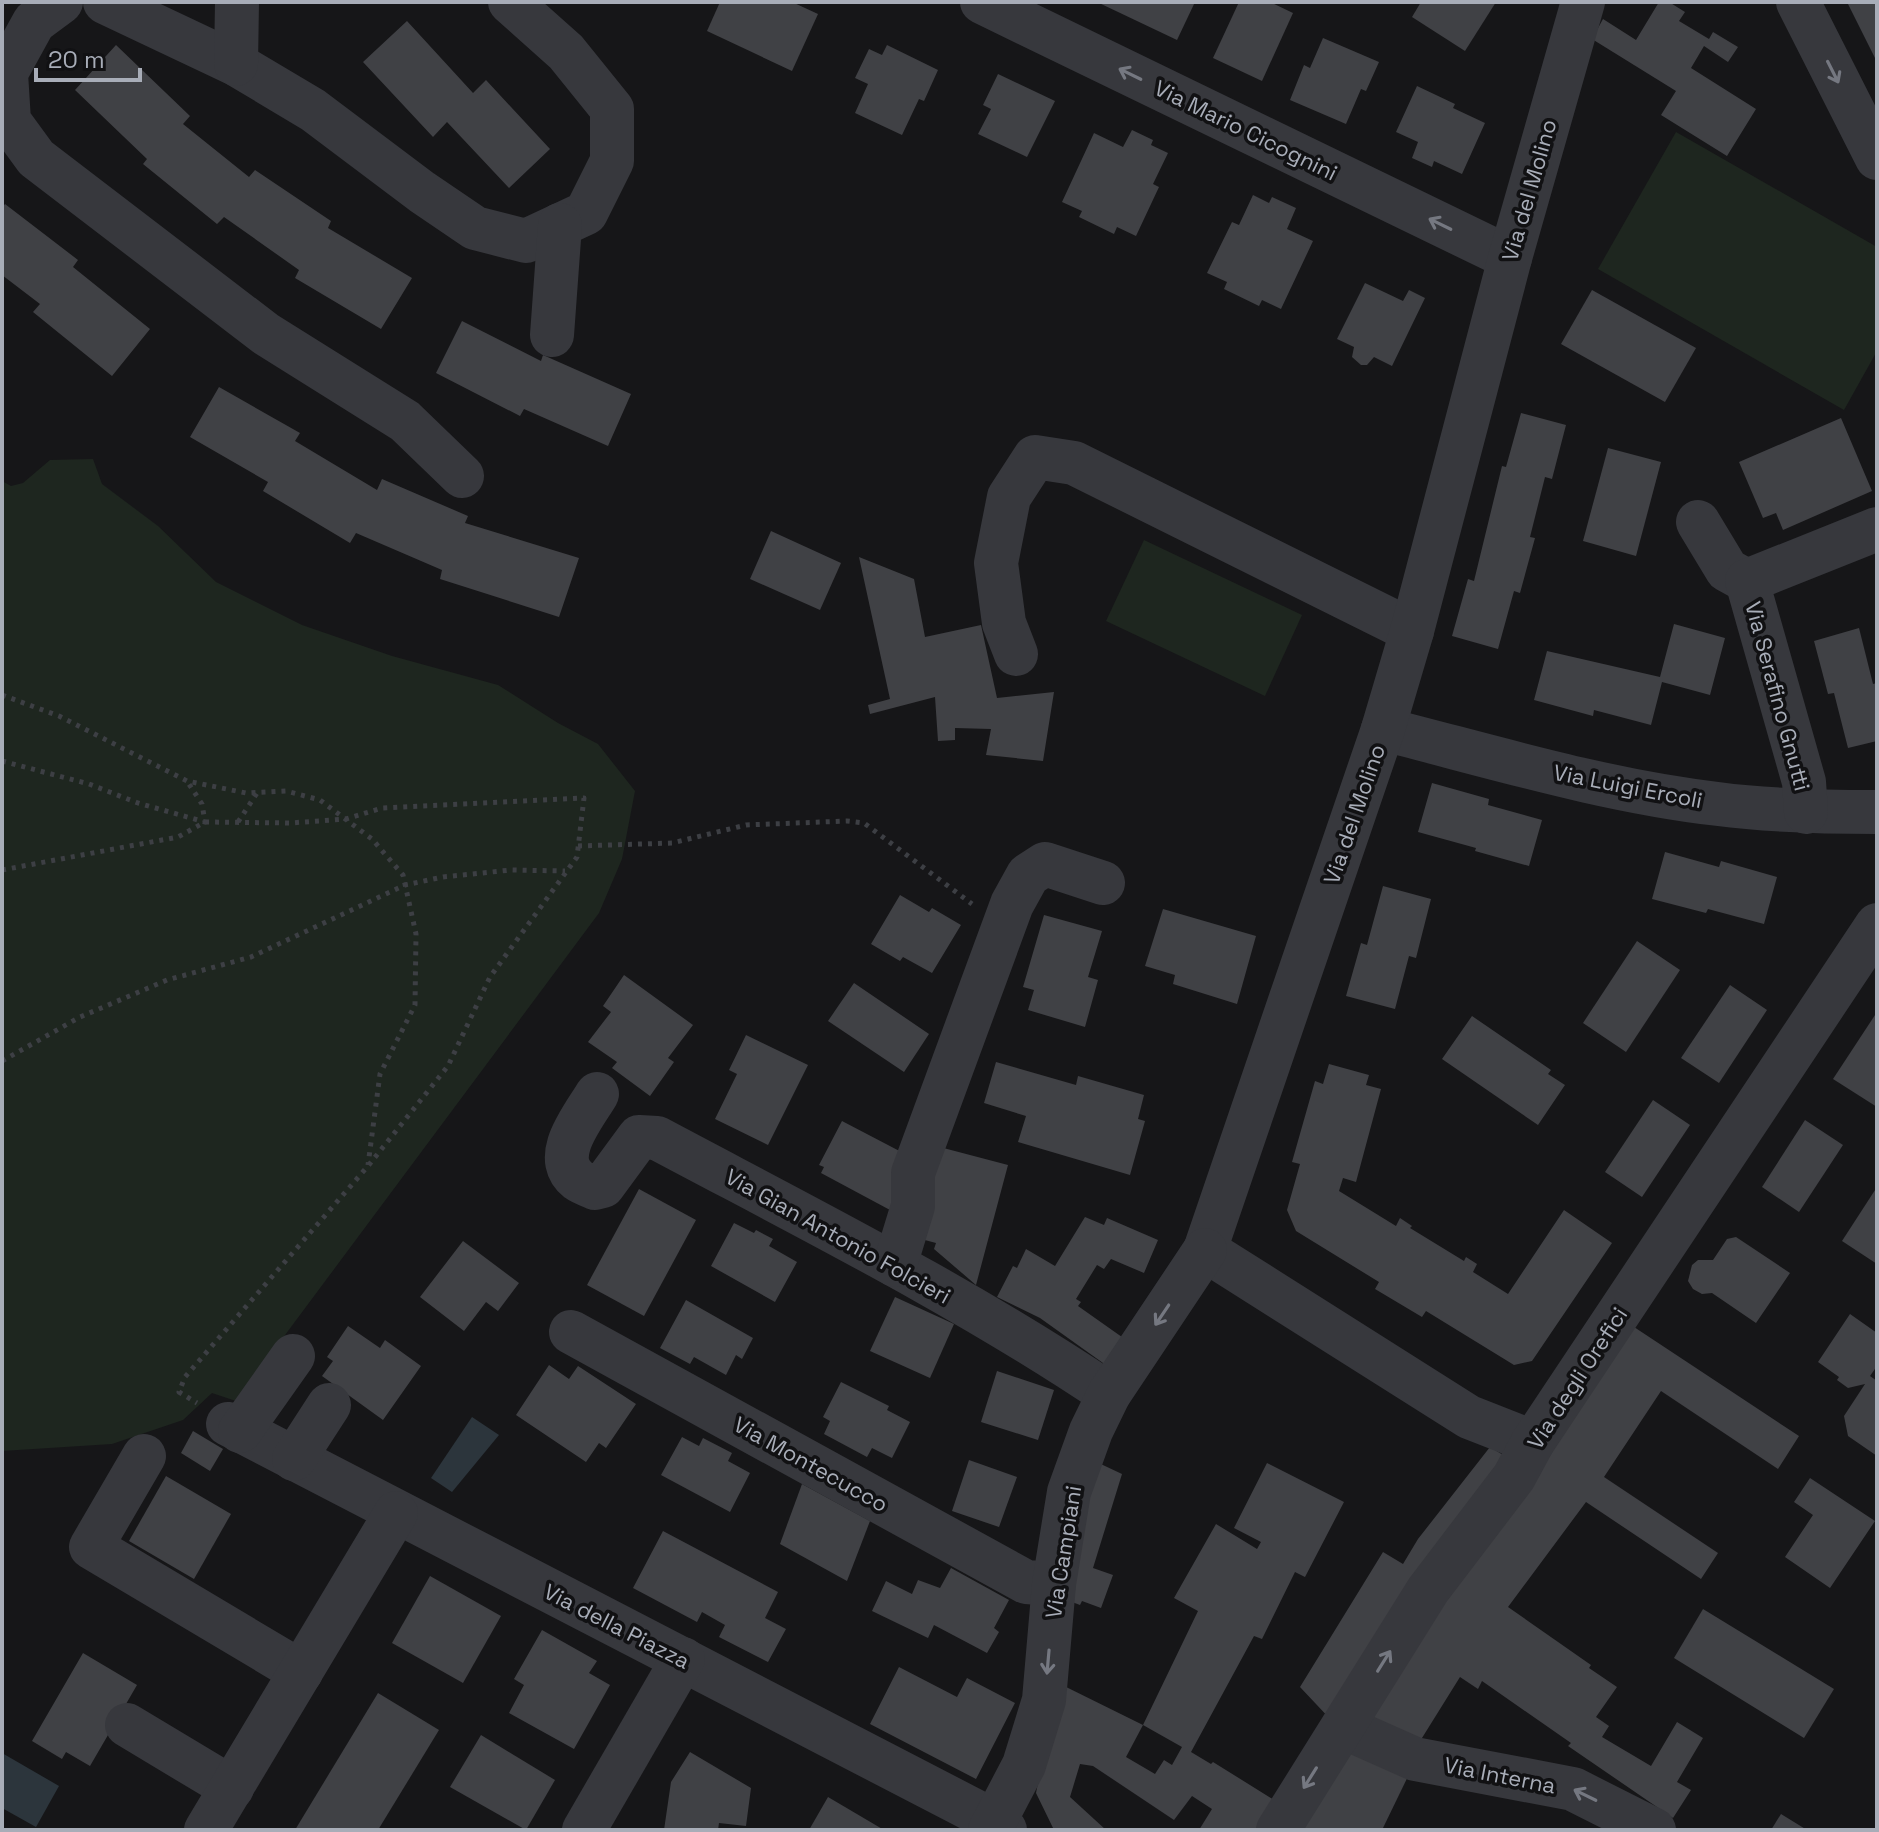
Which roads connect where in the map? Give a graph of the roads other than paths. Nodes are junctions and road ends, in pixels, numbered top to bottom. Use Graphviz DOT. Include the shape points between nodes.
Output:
graph roads {
  1 [pos="61,2"];
  2 [pos="105,2"];
  3 [pos="237,2"];
  4 [pos="510,2"];
  5 [pos="982,2"];
  6 [pos="1583,2"];
  7 [pos="1798,2"];
  8 [pos="236,64"];
  9 [pos="4,74"];
  10 [pos="1877,158"];
  11 [pos="560,225"];
  12 [pos="1510,258"];
  13 [pos="552,335"];
  14 [pos="462,476"];
  15 [pos="1698,522"];
  16 [pos="1877,529"];
  17 [pos="1747,581"];
  18 [pos="1412,631"];
  19 [pos="1016,654"];
  20 [pos="1383,729"];
  21 [pos="1806,812"];
  22 [pos="1877,812"];
  23 [pos="1103,883"];
  24 [pos="1877,925"];
  25 [pos="597,1094"];
  26 [pos="1205,1250"];
  27 [pos="895,1265"];
  28 [pos="571,1332"];
  29 [pos="293,1356"];
  30 [pos="1109,1394"];
  31 [pos="329,1405"];
  32 [pos="1533,1442"];
  33 [pos="144,1456"];
  34 [pos="294,1459"];
  35 [pos="396,1513"];
  36 [pos="1054,1584"];
  37 [pos="683,1659"];
  38 [pos="301,1672"];
  39 [pos="127,1725"];
  40 [pos="1343,1727"];
  41 [pos="232,1788"];
  42 [pos="997,1827"];
  43 [pos="206,1830"];
  44 [pos="584,1830"];
  45 [pos="1278,1830"];
  46 [pos="1654,1830"];
  1 -- 9 [label="street" via="34,22"];
  2 -- 8 [label="street"];
  3 -- 8 [label="street"];
  4 -- 11 [label="street" via="566,52 612,109 612,161 586,213"];
  12 -- 5 [label="street, Via Mario Cicognini, one-way"];
  6 -- 12 [label="street, Via del Molino"];
  7 -- 10 [label="street, one-way"];
  8 -- 11 [label="street" via="313,110 475,228 526,241"];
  9 -- 14 [label="street" via="9,121 36,158 266,334 405,421"];
  11 -- 13 [label="street"];
  12 -- 18 [label="street, Via del Molino"];
  15 -- 17 [label="street, Via Serafino Gnutti" via="1727,570"];
  16 -- 17 [label="street, Via Serafino Gnutti"];
  17 -- 21 [label="street, Via Serafino Gnutti" via="1804,782"];
  18 -- 19 [label="street" via="1074,463 1035,457 1009,497 996,563 1004,623"];
  18 -- 20 [label="street, Via del Molino"];
  20 -- 21 [label="street, Via Luigi Ercoli" via="1598,783 1716,804"];
  20 -- 26 [label="street, Via del Molino"];
  21 -- 22 [label="street, Via Luigi Ercoli"];
  23 -- 27 [label="street" via="1045,864 997,908 913,1173 913,1206"];
  24 -- 32 [label="street, Via degli Orefici"];
  25 -- 27 [label="street, Via Gian Antonio Folcieri" via="567,1145 567,1164 576,1179 603,1186 639,1137 657,1138"];
  26 -- 30 [label="street, Via Campiani, one-way"];
  26 -- 32 [label="street" via="1469,1417"];
  27 -- 30 [label="street, Via Gian Antonio Folcieri"];
  28 -- 36 [label="street, Via Montecucco" via="1026,1582"];
  29 -- 34 [label="street, Via della Piazza" via="234,1427"];
  30 -- 36 [label="street, Via Campiani" via="1069,1492"];
  31 -- 34 [label="street"];
  40 -- 32 [label="street, Via degli Orefici, one-way" via="1428,1590 1514,1477"];
  33 -- 38 [label="street" via="91,1547"];
  34 -- 35 [label="street, Via della Piazza"];
  35 -- 37 [label="street, Via della Piazza"];
  35 -- 38 [label="street"];
  36 -- 42 [label="street, Via Campiani, one-way" via="1044,1700"];
  37 -- 42 [label="street, Via della Piazza"];
  37 -- 44 [label="street"];
  38 -- 41 [label="street"];
  39 -- 41 [label="street"];
  40 -- 45 [label="street, Via degli Orefici, one-way"];
  46 -- 40 [label="street, Via Interna, one-way" via="1573,1789 1415,1759"];
  41 -- 43 [label="street"];
}
